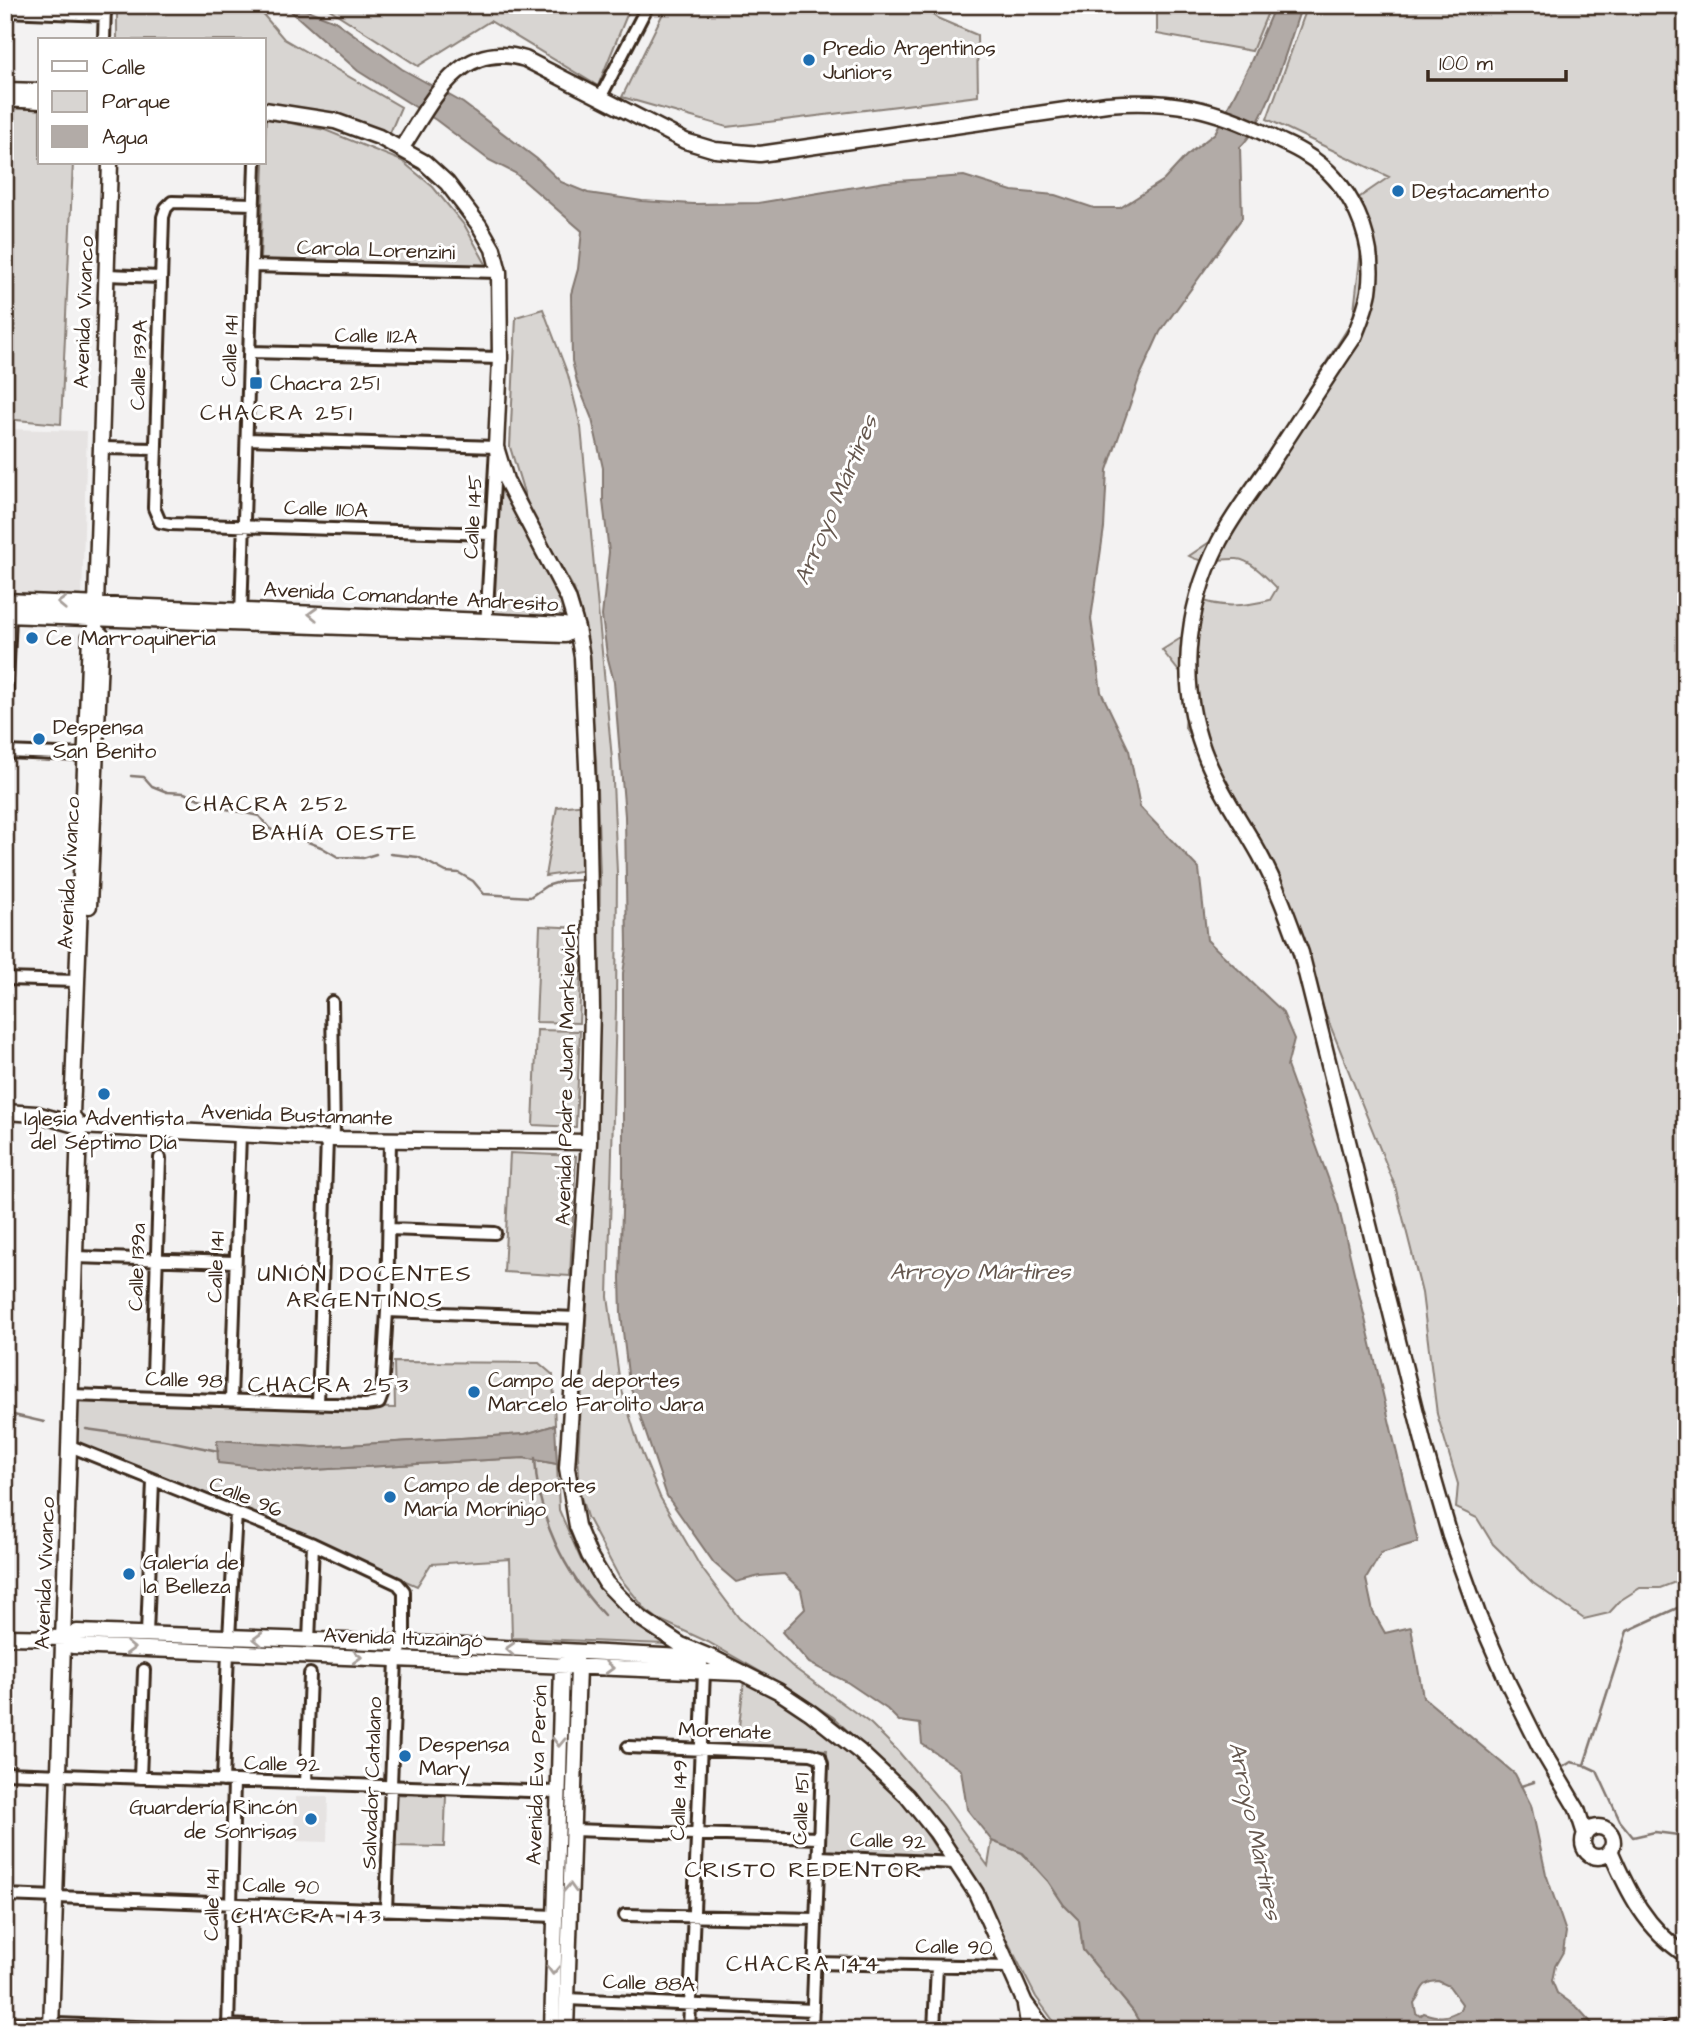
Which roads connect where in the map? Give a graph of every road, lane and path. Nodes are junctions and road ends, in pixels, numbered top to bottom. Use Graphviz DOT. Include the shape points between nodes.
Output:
graph roads {
  1 [pos="648,5"];
  2 [pos="105,10"];
  3 [pos="5,11"];
  4 [pos="104,38"];
  5 [pos="5,90"];
  6 [pos="38,91"];
  7 [pos="600,98"];
  8 [pos="5,99"];
  9 [pos="38,101"];
  10 [pos="266,110"];
  11 [pos="401,149"];
  12 [pos="110,164"];
  13 [pos="256,164"];
  14 [pos="254,204"];
  15 [pos="252,266"];
  16 [pos="499,272"];
  17 [pos="106,275"];
  18 [pos="161,277"];
  19 [pos="250,352"];
  20 [pos="500,358"];
  21 [pos="247,439"];
  22 [pos="496,447"];
  23 [pos="101,448"];
  24 [pos="156,449"];
  25 [pos="160,522"];
  26 [pos="244,526"];
  27 [pos="491,534"];
  28 [pos="7,610"];
  29 [pos="241,617"];
  30 [pos="95,618"];
  31 [pos="486,626"];
  32 [pos="577,628"];
  33 [pos="5,733"];
  34 [pos="5,752"];
  35 [pos="85,755"];
  36 [pos="5,979"];
  37 [pos="76,981"];
  38 [pos="332,1002"];
  39 [pos="5,1112"];
  40 [pos="77,1122"];
  41 [pos="240,1134"];
  42 [pos="331,1139"];
  43 [pos="390,1140"];
  44 [pos="589,1142"];
  45 [pos="160,1158"];
  46 [pos="389,1229"];
  47 [pos="495,1233"];
  48 [pos="75,1257"];
  49 [pos="157,1259"];
  50 [pos="235,1262"];
  51 [pos="387,1311"];
  52 [pos="578,1318"];
  53 [pos="153,1376"];
  54 [pos="71,1395"];
  55 [pos="231,1400"];
  56 [pos="318,1403"];
  57 [pos="70,1447"];
  58 [pos="153,1481"];
  59 [pos="236,1513"];
  60 [pos="313,1544"];
  61 [pos="147,1634"];
  62 [pos="5,1637"];
  63 [pos="65,1638"];
  64 [pos="309,1641"];
  65 [pos="404,1643"];
  66 [pos="228,1645"];
  67 [pos="571,1653"];
  68 [pos="695,1658"];
  69 [pos="396,1659"];
  70 [pos="715,1659"];
  71 [pos="562,1666"];
  72 [pos="578,1667"];
  73 [pos="144,1670"];
  74 [pos="704,1672"];
  75 [pos="742,1673"];
  76 [pos="310,1674"];
  77 [pos="628,1746"];
  78 [pos="701,1749"];
  79 [pos="820,1757"];
  80 [pos="5,1773"];
  81 [pos="60,1776"];
  82 [pos="139,1778"];
  83 [pos="228,1781"];
  84 [pos="306,1784"];
  85 [pos="390,1787"];
  86 [pos="557,1792"];
  87 [pos="572,1830"];
  88 [pos="1591,1831"];
  89 [pos="697,1834"];
  90 [pos="819,1838"];
  91 [pos="1605,1853"];
  92 [pos="818,1857"];
  93 [pos="957,1863"];
  94 [pos="5,1895"];
  95 [pos="56,1897"];
  96 [pos="231,1904"];
  97 [pos="386,1910"];
  98 [pos="625,1915"];
  99 [pos="555,1916"];
  100 [pos="693,1917"];
  101 [pos="816,1919"];
  102 [pos="1686,1955"];
  103 [pos="814,1963"];
  104 [pos="937,1966"];
  105 [pos="1008,1967"];
  106 [pos="567,1999"];
  107 [pos="1025,2003"];
  108 [pos="690,2004"];
  109 [pos="813,2010"];
  110 [pos="5,2022"];
  111 [pos="51,2026"];
  112 [pos="228,2027"];
  113 [pos="1686,2028"];
  114 [pos="213,2030"];
  115 [pos="333,2030"];
  116 [pos="552,2030"];
  117 [pos="565,2030"];
  118 [pos="688,2030"];
  119 [pos="812,2030"];
  120 [pos="934,2030"];
  121 [pos="1029,2030"];
  122 [pos="1045,2030"];
  123 [pos="1669,2030"];
  1 -- 7 [label="street"];
  2 -- 3 [label="street"];
  2 -- 4 [label="street"];
  5 -- 6 [label="main road"];
  7 -- 11 [label="main road" via="525,59 512,55 484,58 447,79"];
  7 -- 88 [label="main road" via="685,141 760,154 1107,104 1147,101 1182,105 1223,115 1307,154 1330,173 1350,199 1368,246 1369,290 1364,313 1354,337 1221,539 1207,568 1189,633 1188,682 1194,723 1226,798 1261,856 1301,953 1454,1548 1508,1683"];
  8 -- 9 [label="main road"];
  10 -- 11 [label="main road, Avenida Padre Juan Markievich" via="335,121"];
  11 -- 16 [label="main road, Avenida Padre Juan Markievich" via="424,162 465,204 493,249"];
  12 -- 17 [label="main road, Avenida Vivanco"];
  13 -- 14 [label="street, Calle 141"];
  14 -- 15 [label="street, Calle 141"];
  14 -- 18 [label="street, Calle 139A" via="172,202 163,217"];
  15 -- 16 [label="street, Carola Lorenzini"];
  15 -- 19 [label="street, Calle 141"];
  16 -- 20 [label="main road, Avenida Padre Juan Markievich"];
  17 -- 18 [label="street"];
  17 -- 23 [label="main road, Avenida Vivanco"];
  18 -- 24 [label="street, Calle 139A"];
  19 -- 20 [label="street, Calle 112A"];
  19 -- 21 [label="street, Calle 141"];
  20 -- 22 [label="main road, Avenida Padre Juan Markievich"];
  21 -- 22 [label="street"];
  21 -- 26 [label="street, Calle 141"];
  22 -- 27 [label="street, Calle 145"];
  22 -- 32 [label="main road, Avenida Padre Juan Markievich" via="506,480 568,598"];
  23 -- 24 [label="street"];
  23 -- 30 [label="main road, Avenida Vivanco"];
  24 -- 25 [label="street, Calle 139A" via="154,508"];
  25 -- 26 [label="street, Calle 110A"];
  26 -- 27 [label="street, Calle 110A"];
  26 -- 29 [label="street, Calle 141"];
  27 -- 31 [label="street, Calle 145"];
  28 -- 30 [label="main road, Avenida Comandante Andresito"];
  28 -- 33 [label="street"];
  29 -- 30 [label="main road, Avenida Comandante Andresito"];
  29 -- 31 [label="main road, Avenida Comandante Andresito"];
  30 -- 35 [label="main road, Avenida Vivanco" via="90,635"];
  30 -- 40 [label="main road, Avenida Vivanco" via="101,635"];
  31 -- 32 [label="main road, Avenida Comandante Andresito"];
  32 -- 44 [label="main road, Avenida Padre Juan Markievich" via="592,905"];
  34 -- 35 [label="street"];
  35 -- 37 [label="main road, Avenida Vivanco"];
  36 -- 37 [label="street"];
  37 -- 40 [label="main road, Avenida Vivanco" via="72,1115"];
  38 -- 42 [label="street"];
  39 -- 40 [label="main road, Avenida Bustamante"];
  40 -- 41 [label="main road, Avenida Bustamante"];
  40 -- 48 [label="main road, Avenida Vivanco"];
  41 -- 42 [label="main road, Avenida Bustamante"];
  41 -- 50 [label="street, Calle 141"];
  42 -- 43 [label="main road, Avenida Bustamante"];
  42 -- 56 [label="street"];
  43 -- 44 [label="main road, Avenida Bustamante"];
  43 -- 46 [label="street"];
  44 -- 52 [label="main road, Avenida Padre Juan Markievich"];
  45 -- 49 [label="street, Calle 139a"];
  46 -- 47 [label="street"];
  46 -- 51 [label="street"];
  48 -- 49 [label="street"];
  48 -- 54 [label="main road, Avenida Vivanco"];
  49 -- 50 [label="street"];
  49 -- 53 [label="street, Calle 139a"];
  50 -- 55 [label="street, Calle 141"];
  51 -- 52 [label="street"];
  51 -- 56 [label="street, Calle 98" via="379,1403"];
  52 -- 70 [label="main road, Avenida Padre Juan Markievich" via="567,1468 576,1526 618,1598 658,1631"];
  54 -- 55 [label="street, Calle 98"];
  54 -- 57 [label="main road, Avenida Vivanco"];
  55 -- 56 [label="street, Calle 98"];
  57 -- 58 [label="street, Calle 96"];
  57 -- 63 [label="main road, Avenida Vivanco"];
  58 -- 59 [label="street, Calle 96"];
  58 -- 61 [label="street"];
  59 -- 60 [label="street, Calle 96"];
  59 -- 66 [label="street, Calle 141"];
  60 -- 64 [label="street"];
  60 -- 65 [label="street, Calle 96" via="398,1584 404,1591"];
  61 -- 63 [label="main road, Avenida Ituzaingó" via="77,1632"];
  61 -- 66 [label="main road, Avenida Ituzaingó"];
  62 -- 63 [label="main road, Avenida Ituzaingó"];
  63 -- 66 [label="main road, Avenida Ituzaingó, one-way" via="73,1646"];
  63 -- 81 [label="main road, Avenida Vivanco"];
  64 -- 65 [label="main road, Avenida Ituzaingó"];
  64 -- 66 [label="main road, Avenida Ituzaingó, one-way"];
  67 -- 65 [label="main road, Avenida Ituzaingó, one-way"];
  65 -- 69 [label="street"];
  66 -- 69 [label="main road, Avenida Ituzaingó, one-way"];
  66 -- 83 [label="street, Calle 141"];
  67 -- 68 [label="main road, Avenida Ituzaingó"];
  67 -- 71 [label="main road, Avenida Eva Perón"];
  67 -- 72 [label="main road, Avenida Eva Perón"];
  68 -- 70 [label="main road, Avenida Ituzaingó"];
  68 -- 74 [label="street"];
  69 -- 71 [label="main road, Avenida Ituzaingó"];
  69 -- 85 [label="street, Salvador Catalano"];
  70 -- 75 [label="main road, Avenida Padre Juan Markievich"];
  71 -- 72 [label="main road, Avenida Ituzaingó"];
  71 -- 86 [label="main road, Avenida Eva Perón, one-way"];
  72 -- 74 [label="main road, Avenida Ituzaingó, one-way"];
  72 -- 87 [label="main road, Avenida Eva Perón"];
  73 -- 82 [label="street"];
  74 -- 75 [label="main road, Avenida Ituzaingó"];
  74 -- 78 [label="street, Calle 149"];
  75 -- 93 [label="main road, Avenida Padre Juan Markievich" via="811,1713 860,1752 908,1796"];
  76 -- 84 [label="street"];
  77 -- 78 [label="street, Morenate"];
  78 -- 79 [label="street, Morenate"];
  78 -- 89 [label="street, Calle 149"];
  79 -- 90 [label="street, Calle 151"];
  80 -- 81 [label="street, Calle 92"];
  81 -- 82 [label="street, Calle 92"];
  81 -- 95 [label="main road, Avenida Vivanco"];
  82 -- 83 [label="street, Calle 92"];
  83 -- 84 [label="street, Calle 92"];
  83 -- 96 [label="street, Calle 141"];
  84 -- 85 [label="street, Calle 92"];
  85 -- 86 [label="street, Calle 92"];
  85 -- 97 [label="street, Salvador Catalano"];
  86 -- 99 [label="main road, Avenida Eva Perón"];
  87 -- 89 [label="street, Calle 92"];
  106 -- 87 [label="main road, Avenida Eva Perón, one-way"];
  88 -- 91 [label="main road" via="1609,1833 1612,1841"];
  88 -- 91 [label="main road" via="1583,1842 1585,1850 1592,1856"];
  89 -- 90 [label="street, Calle 92"];
  89 -- 100 [label="street, Calle 149"];
  90 -- 92 [label="street, Calle 151"];
  91 -- 102 [label="main road" via="1641,1913 1657,1933"];
  92 -- 93 [label="street, Calle 92"];
  92 -- 101 [label="street, Calle 151"];
  93 -- 105 [label="main road, Avenida Padre Juan Markievich" via="976,1893"];
  94 -- 95 [label="street, Calle 90"];
  95 -- 96 [label="street, Calle 90"];
  95 -- 111 [label="main road, Avenida Vivanco"];
  96 -- 97 [label="street, Calle 90"];
  96 -- 112 [label="street, Calle 141"];
  97 -- 99 [label="street, Calle 90"];
  98 -- 100 [label="street"];
  99 -- 116 [label="main road, Avenida Eva Perón, one-way"];
  100 -- 101 [label="street"];
  100 -- 108 [label="street, Calle 149"];
  101 -- 103 [label="street, Calle 151"];
  103 -- 104 [label="street, Calle 90"];
  103 -- 109 [label="street, Calle 151"];
  104 -- 105 [label="street, Calle 90"];
  104 -- 120 [label="street"];
  105 -- 107 [label="main road, Avenida Padre Juan Markievich"];
  106 -- 108 [label="street, Calle 88A"];
  106 -- 117 [label="main road, Avenida Eva Perón"];
  107 -- 121 [label="main road, Avenida Padre Juan Markievich"];
  107 -- 122 [label="main road, Avenida Padre Juan Markievich"];
  108 -- 109 [label="street, Calle 88A"];
  108 -- 118 [label="street, Calle 149"];
  109 -- 119 [label="street, Calle 151"];
  110 -- 111 [label="street"];
  111 -- 114 [label="street"];
  112 -- 115 [label="street"];
  113 -- 123 [label="main road"];
}
